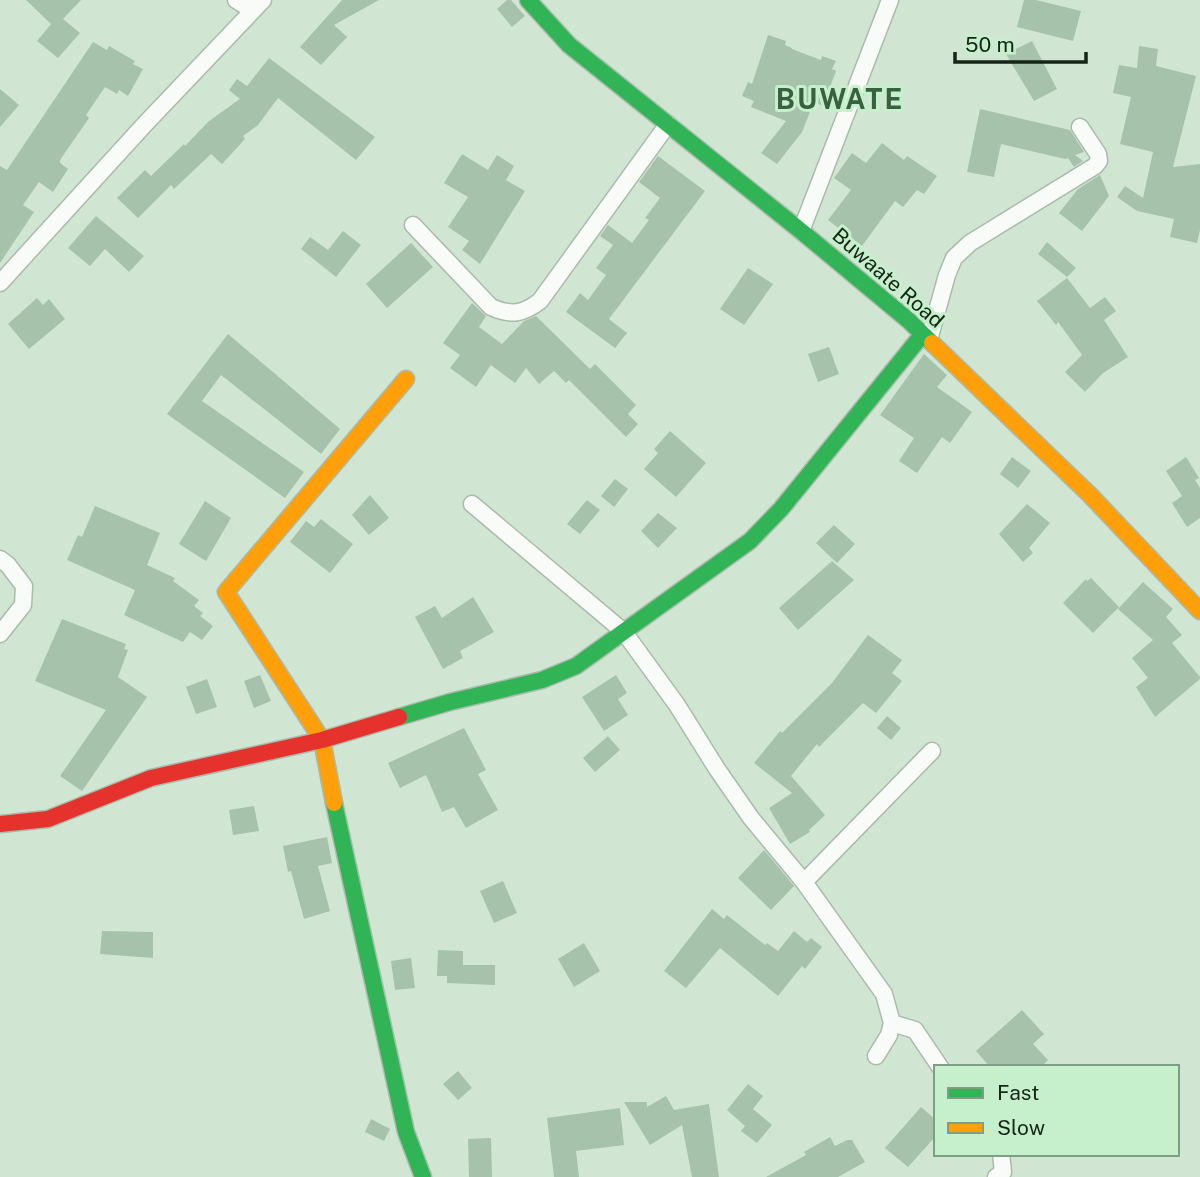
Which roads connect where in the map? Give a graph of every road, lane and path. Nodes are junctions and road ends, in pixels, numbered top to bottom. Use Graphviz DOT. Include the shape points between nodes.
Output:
graph roads {
  1 [pos="236,0"];
  2 [pos="528,0"];
  3 [pos="890,0"];
  4 [pos="257,5"];
  5 [pos="668,124"];
  6 [pos="1080,127"];
  7 [pos="413,225"];
  8 [pos="801,231"];
  9 [pos="0,283"];
  10 [pos="925,338"];
  11 [pos="406,379"];
  12 [pos="471,503"];
  13 [pos="0,559"];
  14 [pos="1200,611"];
  15 [pos="624,632"];
  16 [pos="0,634"];
  17 [pos="321,740"];
  18 [pos="932,751"];
  19 [pos="0,824"];
  20 [pos="804,882"];
  21 [pos="892,1023"];
  22 [pos="876,1056"];
  23 [pos="939,1065"];
  24 [pos="1000,1156"];
  25 [pos="423,1177"];
  26 [pos="996,1177"];
  1 -- 4 [label="street"];
  2 -- 5 [label="street, Buwaate Road" via="569,45"];
  3 -- 8 [label="street"];
  4 -- 9 [label="street"];
  5 -- 7 [label="street" via="540,301 518,313 506,314 491,307"];
  5 -- 8 [label="street, Buwaate Road"];
  6 -- 10 [label="street" via="1099,160 1095,166 970,243 954,258"];
  8 -- 10 [label="street, Buwaate Road"];
  10 -- 14 [label="street, Buwaate Road" via="1090,495"];
  10 -- 15 [label="street" via="750,541"];
  11 -- 17 [label="street" via="226,592"];
  12 -- 15 [label="street"];
  13 -- 16 [label="street" via="24,586 23,605"];
  15 -- 17 [label="street" via="576,666 542,680"];
  15 -- 20 [label="street" via="751,818"];
  17 -- 19 [label="street" via="151,778 48,818"];
  17 -- 25 [label="street" via="406,1132"];
  18 -- 20 [label="street"];
  20 -- 21 [label="street" via="884,994"];
  21 -- 22 [label="street"];
  21 -- 23 [label="street" via="915,1030"];
  24 -- 26 [label="street" via="1003,1172"];
}
